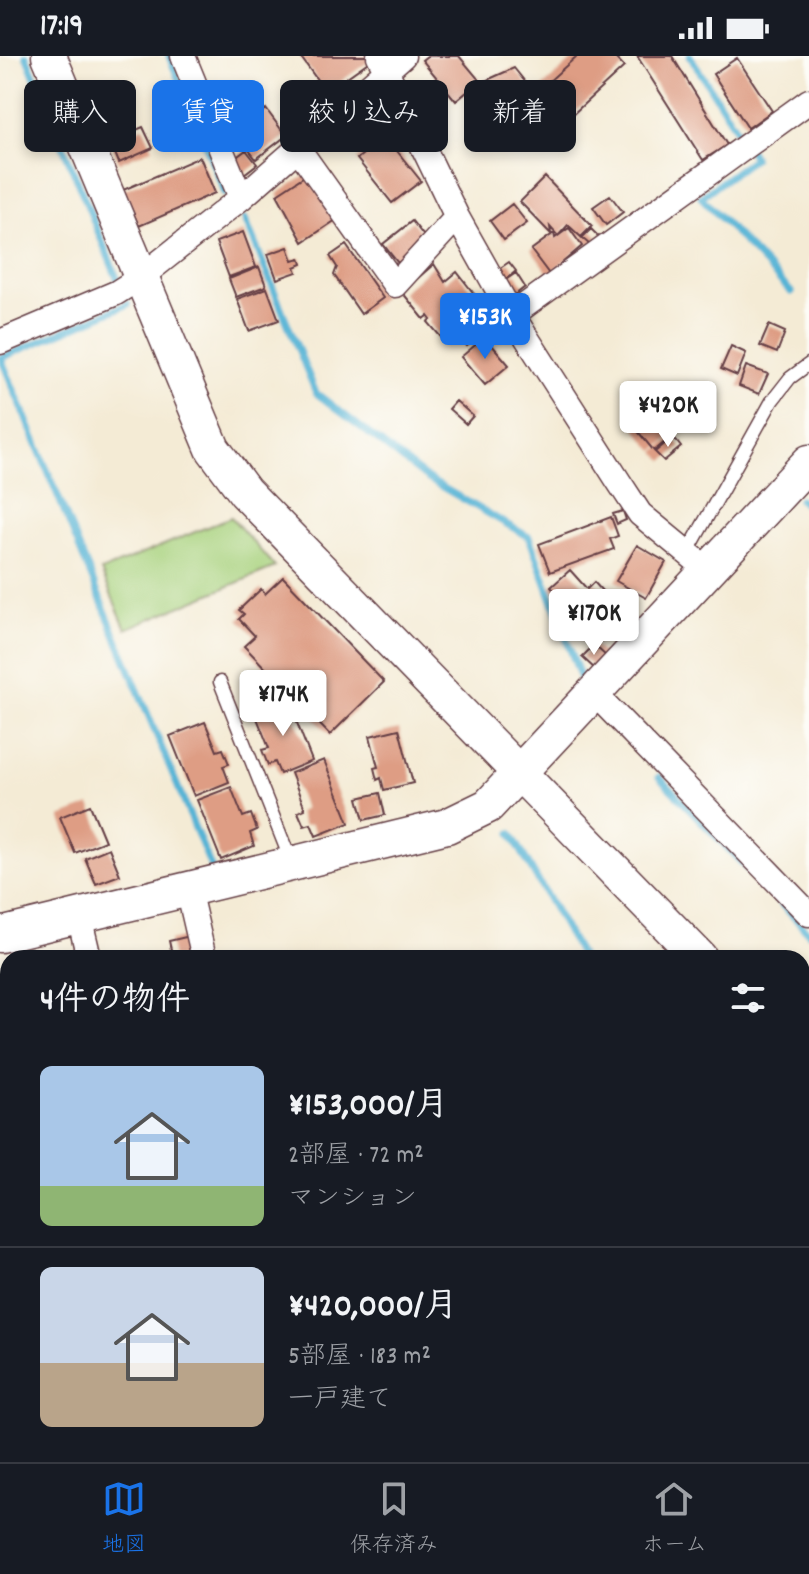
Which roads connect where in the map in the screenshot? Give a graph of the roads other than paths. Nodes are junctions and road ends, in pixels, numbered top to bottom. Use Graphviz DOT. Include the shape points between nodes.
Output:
graph roads {
  1 [pos="49,56"];
  2 [pos="183,56"];
  3 [pos="390,60"];
  4 [pos="369,80"];
  5 [pos="809,101"];
  6 [pos="292,152"];
  7 [pos="301,152"];
  8 [pos="241,198"];
  9 [pos="457,217"];
  10 [pos="141,277"];
  11 [pos="512,315"];
  12 [pos="0,342"];
  13 [pos="809,364"];
  14 [pos="809,462"];
  15 [pos="697,561"];
  16 [pos="220,682"];
  17 [pos="595,694"];
  18 [pos="520,775"];
  19 [pos="292,863"];
  20 [pos="188,889"];
  21 [pos="809,914"];
  22 [pos="79,916"];
  23 [pos="0,935"];
  24 [pos="87,950"];
  25 [pos="202,950"];
  26 [pos="692,950"];
  1 -- 10 [label="street"];
  2 -- 8 [label="street"];
  3 -- 4 [label="street"];
  3 -- 9 [label="street"];
  5 -- 11 [label="street"];
  6 -- 8 [label="street"];
  7 -- 9 [label="street" via="395,285"];
  8 -- 10 [label="street"];
  9 -- 11 [label="street"];
  10 -- 12 [label="street" via="116,293"];
  10 -- 18 [label="street" via="213,449 245,492"];
  11 -- 15 [label="street" via="640,514"];
  13 -- 15 [label="lane" via="772,401"];
  14 -- 15 [label="street"];
  15 -- 17 [label="street"];
  16 -- 19 [label="lane"];
  17 -- 18 [label="street"];
  17 -- 21 [label="street"];
  18 -- 19 [label="street" via="488,806 447,826"];
  18 -- 26 [label="street"];
  19 -- 20 [label="street"];
  20 -- 22 [label="street"];
  20 -- 25 [label="street"];
  22 -- 23 [label="street"];
  22 -- 24 [label="street"];
}
